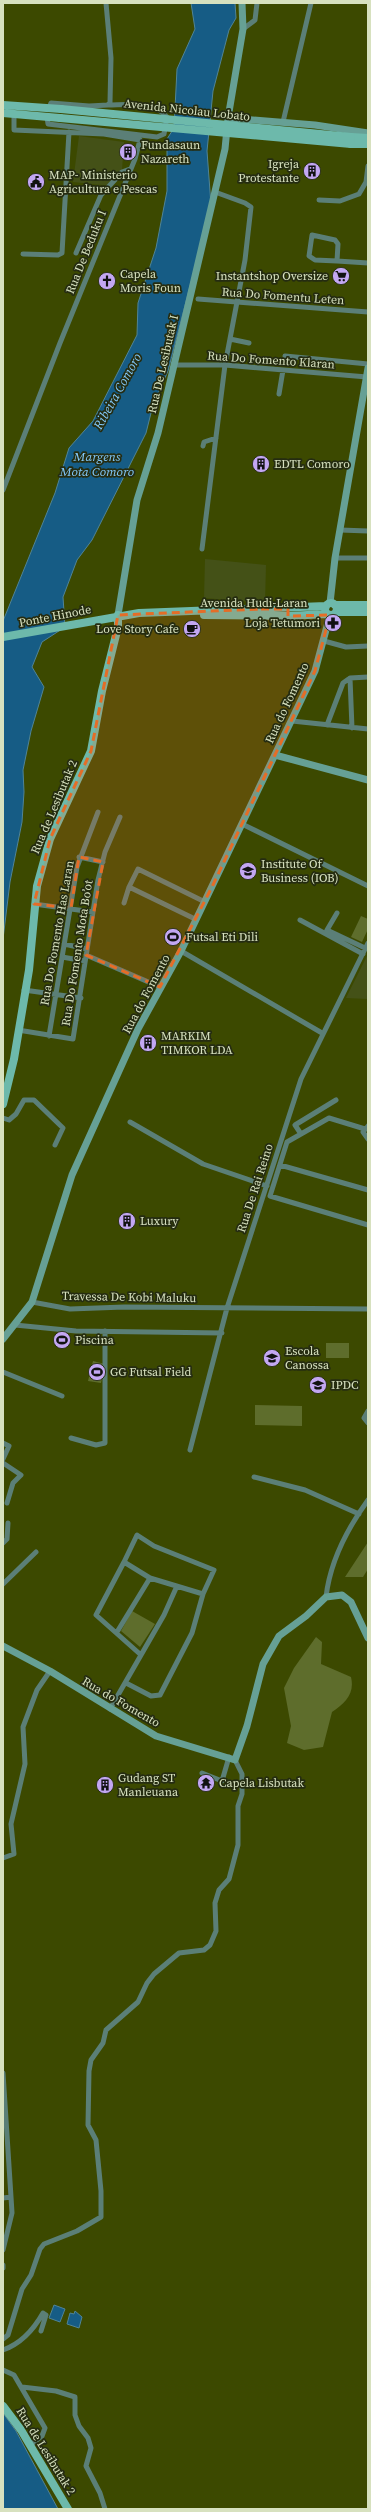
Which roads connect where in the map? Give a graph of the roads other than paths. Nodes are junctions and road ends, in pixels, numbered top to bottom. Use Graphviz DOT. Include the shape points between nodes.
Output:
graph roads {
  1 [pos="106,3"];
  2 [pos="242,3"];
  3 [pos="258,3"];
  4 [pos="311,3"];
  5 [pos="243,29"];
  6 [pos="108,104"];
  7 [pos="3,105"];
  8 [pos="49,108"];
  9 [pos="3,113"];
  10 [pos="14,114"];
  11 [pos="47,117"];
  12 [pos="228,118"];
  13 [pos="282,122"];
  14 [pos="69,132"];
  15 [pos="134,132"];
  16 [pos="368,133"];
  17 [pos="368,138"];
  18 [pos="140,140"];
  19 [pos="351,141"];
  20 [pos="368,144"];
  21 [pos="368,166"];
  22 [pos="130,169"];
  23 [pos="215,192"];
  24 [pos="319,200"];
  25 [pos="76,253"];
  26 [pos="24,254"];
  27 [pos="337,261"];
  28 [pos="368,263"];
  29 [pos="190,298"];
  30 [pos="368,312"];
  31 [pos="230,339"];
  32 [pos="249,343"];
  33 [pos="285,356"];
  34 [pos="368,364"];
  35 [pos="174,365"];
  36 [pos="225,365"];
  37 [pos="368,368"];
  38 [pos="283,370"];
  39 [pos="367,377"];
  40 [pos="280,394"];
  41 [pos="216,438"];
  42 [pos="202,446"];
  43 [pos="3,490"];
  44 [pos="340,530"];
  45 [pos="368,531"];
  46 [pos="202,549"];
  47 [pos="335,558"];
  48 [pos="368,558"];
  49 [pos="368,605"];
  50 [pos="331,609"];
  51 [pos="183,611"];
  52 [pos="368,612"];
  53 [pos="114,616"];
  54 [pos="3,637"];
  55 [pos="324,641"];
  56 [pos="368,646"];
  57 [pos="368,677"];
  58 [pos="350,678"];
  59 [pos="292,721"];
  60 [pos="328,725"];
  61 [pos="352,728"];
  62 [pos="368,729"];
  63 [pos="275,755"];
  64 [pos="368,780"];
  65 [pos="98,812"];
  66 [pos="120,817"];
  67 [pos="242,824"];
  68 [pos="79,857"];
  69 [pos="103,862"];
  70 [pos="368,886"];
  71 [pos="129,887"];
  72 [pos="203,901"];
  73 [pos="124,903"];
  74 [pos="34,904"];
  75 [pos="71,908"];
  76 [pos="93,912"];
  77 [pos="337,913"];
  78 [pos="195,919"];
  79 [pos="300,920"];
  80 [pos="64,944"];
  81 [pos="367,945"];
  82 [pos="87,948"];
  83 [pos="181,951"];
  84 [pos="362,954"];
  85 [pos="62,957"];
  86 [pos="85,958"];
  87 [pos="160,987"];
  88 [pos="24,990"];
  89 [pos="57,994"];
  90 [pos="81,998"];
  91 [pos="18,1030"];
  92 [pos="322,1033"];
  93 [pos="49,1036"];
  94 [pos="336,1100"];
  95 [pos="3,1104"];
  96 [pos="3,1118"];
  97 [pos="130,1122"];
  98 [pos="366,1127"];
  99 [pos="302,1134"];
  100 [pos="368,1139"];
  101 [pos="55,1145"];
  102 [pos="280,1164"];
  103 [pos="267,1186"];
  104 [pos="368,1190"];
  105 [pos="368,1225"];
  106 [pos="32,1302"];
  107 [pos="227,1308"];
  108 [pos="368,1309"];
  109 [pos="15,1325"];
  110 [pos="105,1331"];
  111 [pos="222,1333"];
  112 [pos="3,1339"];
  113 [pos="3,1372"];
  114 [pos="62,1396"];
  115 [pos="368,1411"];
  116 [pos="368,1423"];
  117 [pos="71,1438"];
  118 [pos="3,1442"];
  119 [pos="190,1450"];
  120 [pos="3,1458"];
  121 [pos="3,1463"];
  122 [pos="254,1477"];
  123 [pos="368,1500"];
  124 [pos="7,1503"];
  125 [pos="358,1514"];
  126 [pos="8,1523"];
  127 [pos="3,1543"];
  128 [pos="36,1552"];
  129 [pos="124,1562"];
  130 [pos="150,1578"];
  131 [pos="3,1584"];
  132 [pos="177,1586"];
  133 [pos="203,1594"];
  134 [pos="326,1598"];
  135 [pos="117,1632"];
  136 [pos="368,1638"];
  137 [pos="3,1646"];
  138 [pos="141,1655"];
  139 [pos="50,1671"];
  140 [pos="126,1683"];
  141 [pos="110,1709"];
  142 [pos="232,1759"];
  143 [pos="202,1773"];
  144 [pos="3,1858"];
  145 [pos="3,2073"];
  146 [pos="3,2078"];
  147 [pos="5,2137"];
  148 [pos="3,2166"];
  149 [pos="9,2166"];
  150 [pos="11,2197"];
  151 [pos="3,2198"];
  152 [pos="3,2250"];
  153 [pos="3,2265"];
  154 [pos="3,2268"];
  155 [pos="41,2332"];
  156 [pos="3,2339"];
  157 [pos="3,2350"];
  158 [pos="3,2370"];
  159 [pos="22,2387"];
  160 [pos="3,2406"];
  161 [pos="30,2445"];
  162 [pos="68,2509"];
  163 [pos="105,2509"];
  1 -- 6 [label="street" via="112,97"];
  2 -- 5 [label="street, Rua De Lesibutak I"];
  3 -- 5 [label="street" via="255,20"];
  4 -- 13 [label="street"];
  5 -- 12 [label="street, Rua De Lesibutak I"];
  6 -- 8 [label="street" via="89,106 51,103"];
  6 -- 15 [label="street" via="148,106 167,117 164,134 157,137"];
  7 -- 8 [label="main road, Avenida Nicolau Lobato"];
  8 -- 19 [label="main road, Avenida Nicolau Lobato, bridge"];
  9 -- 10 [label="main road, Avenida Nicolau Lobato"];
  10 -- 11 [label="main road, Avenida Nicolau Lobato"];
  10 -- 14 [label="street" via="14,130"];
  11 -- 15 [label="street" via="48,124"];
  11 -- 19 [label="main road, Avenida Nicolau Lobato, bridge"];
  12 -- 13 [label="street"];
  12 -- 23 [label="street, Rua De Lesibutak I" via="225,149"];
  13 -- 16 [label="street"];
  14 -- 18 [label="street"];
  14 -- 26 [label="street" via="62,253"];
  15 -- 18 [label="street"];
  17 -- 19 [label="main road, Avenida Nicolau Lobato"];
  18 -- 22 [label="street, Rua De Beduku I"];
  19 -- 20 [label="main road, Avenida Nicolau Lobato"];
  21 -- 24 [label="street" via="366,182 359,194 340,201"];
  22 -- 25 [label="street" via="122,172 101,195"];
  22 -- 43 [label="street, Rua De Beduku I"];
  23 -- 29 [label="street, Rua De Lesibutak I"];
  23 -- 31 [label="street" via="251,207"];
  27 -- 27 [label="street" via="338,244 335,240 312,235 309,256 316,260"];
  27 -- 28 [label="street"];
  29 -- 30 [label="street, Rua Do Fomentu Leten, bridge"];
  29 -- 35 [label="street, Rua De Lesibutak I"];
  31 -- 32 [label="street"];
  31 -- 36 [label="street"];
  33 -- 34 [label="street"];
  35 -- 36 [label="street, Rua Do Fomento Klaran"];
  35 -- 53 [label="street, Rua De Lesibutak I" via="158,433 137,500"];
  36 -- 38 [label="street, Rua Do Fomento Klaran"];
  36 -- 41 [label="street"];
  37 -- 39 [label="street, Rua do Fomento"];
  38 -- 39 [label="street, Rua Do Fomento Klaran"];
  38 -- 40 [label="street"];
  39 -- 44 [label="street, Rua do Fomento"];
  41 -- 42 [label="street" via="204,442"];
  41 -- 46 [label="street"];
  44 -- 45 [label="street"];
  44 -- 47 [label="street, Rua do Fomento"];
  47 -- 48 [label="street"];
  47 -- 50 [label="street, Rua do Fomento"];
  49 -- 50 [label="main road"];
  50 -- 51 [label="main road, Avenida Hudi-Laran" via="288,612"];
  50 -- 52 [label="main road, Avenida Hudi-Laran"];
  50 -- 55 [label="street, Rua do Fomento"];
  51 -- 53 [label="main road, Ponte Hinode"];
  53 -- 54 [label="main road, Ponte Hinode"];
  53 -- 74 [label="main road, Rua de Lesibutak 2" via="118,627 102,691 91,751 50,839"];
  55 -- 56 [label="street" via="346,647"];
  55 -- 59 [label="street, Rua do Fomento" via="315,671"];
  57 -- 58 [label="street"];
  58 -- 60 [label="street" via="343,683"];
  58 -- 61 [label="street"];
  59 -- 60 [label="street"];
  59 -- 63 [label="street, Rua do Fomento"];
  60 -- 61 [label="street"];
  61 -- 62 [label="street"];
  63 -- 64 [label="street"];
  63 -- 67 [label="street, Rua do Fomento"];
  65 -- 68 [label="street, Rua Do Fomento Has Laran"];
  66 -- 69 [label="street, Rua Do Fomento Mota Bo’ot"];
  67 -- 70 [label="street"];
  67 -- 72 [label="street, Rua do Fomento"];
  68 -- 69 [label="street"];
  68 -- 75 [label="street, Rua Do Fomento Has Laran"];
  69 -- 76 [label="street, Rua Do Fomento Mota Bo’ot"];
  71 -- 72 [label="street" via="136,868"];
  71 -- 73 [label="street"];
  71 -- 78 [label="street"];
  72 -- 78 [label="street, Rua do Fomento"];
  74 -- 75 [label="street"];
  74 -- 88 [label="main road, Rua de Lesibutak 2" via="29,970"];
  75 -- 76 [label="street"];
  75 -- 80 [label="street, Rua Do Fomento Has Laran"];
  76 -- 82 [label="street, Rua Do Fomento Mota Bo’ot"];
  77 -- 81 [label="street" via="327,930"];
  78 -- 83 [label="street, Rua do Fomento"];
  79 -- 84 [label="street"];
  80 -- 82 [label="street"];
  80 -- 85 [label="street, Rua Do Fomento Has Laran"];
  81 -- 84 [label="street, Rua De Rai Reino"];
  82 -- 86 [label="street, Rua Do Fomento Mota Bo’ot"];
  83 -- 87 [label="street, Rua do Fomento"];
  83 -- 92 [label="street"];
  84 -- 92 [label="street, Rua De Rai Reino"];
  85 -- 86 [label="street"];
  85 -- 89 [label="street, Rua Do Fomento Has Laran"];
  86 -- 87 [label="street"];
  86 -- 90 [label="street, Rua Do Fomento Mota Bo’ot"];
  87 -- 106 [label="street, Rua do Fomento" via="138,1029 72,1175"];
  88 -- 89 [label="street"];
  88 -- 91 [label="main road, Rua de Lesibutak 2"];
  89 -- 90 [label="street"];
  89 -- 93 [label="street, Rua Do Fomento Has Laran"];
  90 -- 93 [label="street, Rua Do Fomento Mota Bo’ot" via="73,1039"];
  91 -- 93 [label="street, Rua Do Fomento Mota Bo’ot"];
  91 -- 95 [label="main road, Rua de Lesibutak 2"];
  92 -- 103 [label="street, Rua De Rai Reino" via="301,1079"];
  94 -- 99 [label="street" via="295,1125"];
  96 -- 101 [label="street" via="9,1120 24,1100 34,1100 63,1128"];
  97 -- 103 [label="street" via="203,1164"];
  98 -- 99 [label="street" via="329,1118"];
  98 -- 100 [label="street" via="364,1136"];
  99 -- 102 [label="street" via="287,1142"];
  102 -- 104 [label="street"];
  102 -- 105 [label="street" via="270,1196"];
  103 -- 107 [label="street, Rua De Rai Reino"];
  106 -- 107 [label="street, Travessa De Kobi Maluku" via="70,1309"];
  106 -- 109 [label="street, Rua do Fomento"];
  107 -- 108 [label="street, Travessa De Kobi Maluku"];
  107 -- 111 [label="street, Rua De Rai Reino"];
  109 -- 110 [label="street" via="53,1330"];
  109 -- 112 [label="street, Rua do Fomento"];
  110 -- 111 [label="street"];
  110 -- 117 [label="street" via="105,1443 96,1445"];
  111 -- 119 [label="street, Rua De Rai Reino"];
  113 -- 114 [label="street"];
  115 -- 116 [label="street" via="364,1418"];
  118 -- 120 [label="street" via="9,1446"];
  121 -- 124 [label="street" via="21,1475 13,1483"];
  122 -- 125 [label="street" via="305,1490"];
  123 -- 125 [label="street"];
  125 -- 134 [label="street" via="337,1554"];
  126 -- 127 [label="street" via="7,1539"];
  128 -- 131 [label="street"];
  129 -- 130 [label="street"];
  129 -- 133 [label="street" via="137,1534 154,1546 214,1570"];
  129 -- 135 [label="street" via="96,1615"];
  130 -- 132 [label="street"];
  130 -- 135 [label="street"];
  132 -- 133 [label="street"];
  132 -- 138 [label="street"];
  133 -- 140 [label="street" via="192,1633 160,1695 151,1696"];
  134 -- 136 [label="street" via="333,1594 346,1597 352,1602"];
  134 -- 142 [label="street" via="279,1636 263,1664 249,1719"];
  135 -- 138 [label="street"];
  137 -- 139 [label="street, Rua do Fomento"];
  138 -- 140 [label="street"];
  139 -- 141 [label="street, Rua do Fomento"];
  139 -- 144 [label="street" via="37,1690 27,1714 23,1739 25,1764 11,1824 14,1854"];
  140 -- 141 [label="street"];
  141 -- 142 [label="street, Rua do Fomento" via="156,1736"];
  142 -- 143 [label="street" via="222,1781"];
  142 -- 156 [label="street" via="242,1774 242,1794 238,1806 238,1845 228,1879 219,1890 215,1903 216,1931 210,1945 204,1950 179,1953 164,1965 150,1978 138,2002 106,2030 103,2043 90,2066 88,2101 88,2125 96,2140 101,2191 100,2217 77,2231 44,2244 40,2249 31,2275 22,2289 8,2335"];
  145 -- 146 [label="street"];
  146 -- 147 [label="street"];
  147 -- 149 [label="street"];
  148 -- 149 [label="street"];
  149 -- 150 [label="street"];
  150 -- 151 [label="street"];
  150 -- 152 [label="street" via="12,2213"];
  153 -- 154 [label="street"];
  155 -- 157 [label="street" via="46,2315 43,2313 36,2326 14,2346"];
  158 -- 159 [label="street" via="14,2375"];
  159 -- 161 [label="street" via="45,2428 42,2436"];
  159 -- 163 [label="street" via="56,2391 75,2397 75,2415 91,2448 86,2466"];
  160 -- 161 [label="main road, Rua de Lesibutak 2"];
  161 -- 162 [label="main road, Rua de Lesibutak 2"];
}
